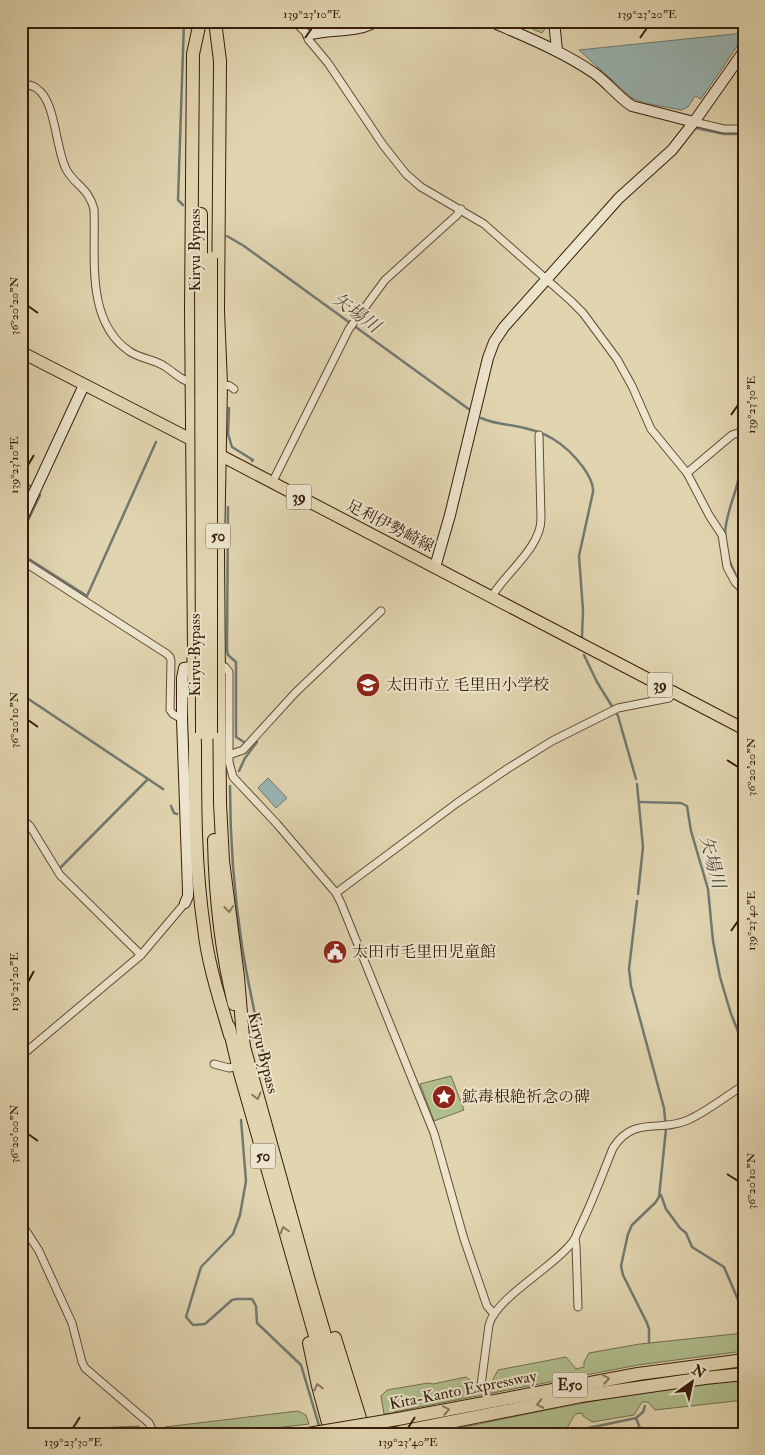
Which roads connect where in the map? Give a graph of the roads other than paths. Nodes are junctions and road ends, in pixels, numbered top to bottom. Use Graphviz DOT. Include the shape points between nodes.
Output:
graph roads {
  1 [pos="214,21"];
  2 [pos="294,21"];
  3 [pos="376,21"];
  4 [pos="490,21"];
  5 [pos="554,21"];
  6 [pos="200,22"];
  7 [pos="308,35"];
  8 [pos="558,50"];
  9 [pos="744,51"];
  10 [pos="21,83"];
  11 [pos="694,122"];
  12 [pos="744,129"];
  13 [pos="461,209"];
  14 [pos="206,258"];
  15 [pos="547,279"];
  16 [pos="21,352"];
  17 [pos="192,383"];
  18 [pos="222,384"];
  19 [pos="84,385"];
  20 [pos="234,390"];
  21 [pos="744,431"];
  22 [pos="539,435"];
  23 [pos="192,440"];
  24 [pos="220,455"];
  25 [pos="687,473"];
  26 [pos="272,483"];
  27 [pos="21,521"];
  28 [pos="21,560"];
  29 [pos="435,567"];
  30 [pos="744,591"];
  31 [pos="492,596"];
  32 [pos="380,610"];
  33 [pos="193,666"];
  34 [pos="219,666"];
  35 [pos="674,692"];
  36 [pos="182,718"];
  37 [pos="744,729"];
  38 [pos="206,733"];
  39 [pos="229,756"];
  40 [pos="21,818"];
  41 [pos="336,893"];
  42 [pos="184,903"];
  43 [pos="141,955"];
  44 [pos="230,1035"];
  45 [pos="244,1049"];
  46 [pos="21,1056"];
  47 [pos="214,1064"];
  48 [pos="238,1066"];
  49 [pos="744,1085"];
  50 [pos="22,1226"];
  51 [pos="575,1239"];
  52 [pos="303,1277"];
  53 [pos="578,1308"];
  54 [pos="494,1314"];
  55 [pos="744,1360"];
  56 [pos="744,1374"];
  57 [pos="481,1385"];
  58 [pos="396,1428"];
  59 [pos="152,1434"];
  60 [pos="308,1434"];
  61 [pos="331,1434"];
  62 [pos="343,1434"];
  63 [pos="354,1434"];
  64 [pos="365,1434"];
  1 -- 14 [label="highway, Kiryu Bypass / 50"];
  1 -- 18 [label="highway, 50" via="220,62 218,311"];
  2 -- 7 [label="street"];
  3 -- 7 [label="street" via="364,28"];
  4 -- 8 [label="street"];
  5 -- 8 [label="street"];
  6 -- 14 [label="highway, Kiryu Bypass / 50"];
  6 -- 17 [label="highway, 50" via="193,54"];
  7 -- 13 [label="street" via="394,161 414,181"];
  8 -- 11 [label="street" via="596,75 632,106"];
  9 -- 11 [label="street"];
  10 -- 17 [label="street" via="41,92 53,114 59,153 70,175 88,192 92,202 97,298 106,325 130,352 165,366"];
  11 -- 12 [label="street" via="724,129"];
  11 -- 15 [label="street" via="672,150 619,198"];
  13 -- 15 [label="street" via="484,224"];
  13 -- 26 [label="street" via="385,280 349,329"];
  14 -- 38 [label="highway, Kiryu Bypass / 50, bridge"];
  15 -- 25 [label="street" via="583,313 617,358 651,429"];
  15 -- 29 [label="street" via="494,342"];
  16 -- 19 [label="main road, 足利伊勢崎線 / 39"];
  17 -- 18 [label="street"];
  17 -- 23 [label="highway, 50"];
  18 -- 20 [label="street"];
  18 -- 24 [label="highway, 50"];
  19 -- 23 [label="main road, 足利伊勢崎線 / 39"];
  19 -- 27 [label="street"];
  21 -- 25 [label="street" via="732,435"];
  22 -- 31 [label="street" via="540,529 535,541"];
  23 -- 24 [label="main road, 足利伊勢崎線 / 39"];
  23 -- 33 [label="highway, 50"];
  24 -- 26 [label="main road, 足利伊勢崎線 / 39"];
  24 -- 34 [label="highway, 50"];
  25 -- 30 [label="street" via="722,535 727,567"];
  26 -- 29 [label="main road, 足利伊勢崎線 / 39"];
  28 -- 36 [label="street" via="167,654 171,661 170,710"];
  29 -- 31 [label="main road, 足利伊勢崎線 / 39"];
  31 -- 35 [label="main road, 足利伊勢崎線 / 39"];
  32 -- 39 [label="street" via="295,693 243,750"];
  33 -- 34 [label="street"];
  33 -- 36 [label="street" via="183,670"];
  33 -- 44 [label="highway, 50" via="197,864 211,969"];
  34 -- 39 [label="street" via="229,672"];
  34 -- 45 [label="highway, 50, one-way" via="223,861"];
  35 -- 37 [label="main road, 足利伊勢崎線 / 39"];
  35 -- 41 [label="street" via="669,698 615,710 552,741 506,769"];
  36 -- 42 [label="street" via="188,890"];
  38 -- 44 [label="highway, Kiryu Bypass / 50" via="205,865"];
  38 -- 45 [label="highway, Kiryu Bypass / 50" via="217,895 229,984"];
  39 -- 41 [label="street" via="233,777"];
  40 -- 43 [label="street" via="30,826 60,875"];
  41 -- 54 [label="street" via="434,1133 464,1239 487,1306"];
  42 -- 43 [label="street"];
  43 -- 46 [label="street"];
  44 -- 48 [label="highway, Kiryu Bypass / 50"];
  45 -- 52 [label="highway, Kiryu Bypass / 50, one-way"];
  47 -- 48 [label="street" via="228,1068"];
  52 -- 48 [label="highway, Kiryu Bypass / 50, one-way"];
  49 -- 51 [label="street" via="690,1119 635,1129 623,1135 613,1148"];
  50 -- 59 [label="street" via="39,1251 72,1323 85,1368 149,1423"];
  51 -- 53 [label="street"];
  51 -- 54 [label="street"];
  61 -- 52 [label="highway, 50, one-way" via="303,1317"];
  52 -- 62 [label="highway, Kiryu Bypass / 50"];
  52 -- 63 [label="highway, 50"];
  52 -- 64 [label="highway, 50" via="323,1302"];
  54 -- 57 [label="street" via="488,1325"];
  58 -- 55 [label="highway, Kita-Kanto Expressway / E50, one-way" via="628,1375"];
  56 -- 58 [label="highway, Kita-Kanto Expressway / E50, one-way" via="581,1396"];
  58 -- 60 [label="highway, Kita-Kanto Expressway / E50, bridge"];
}
